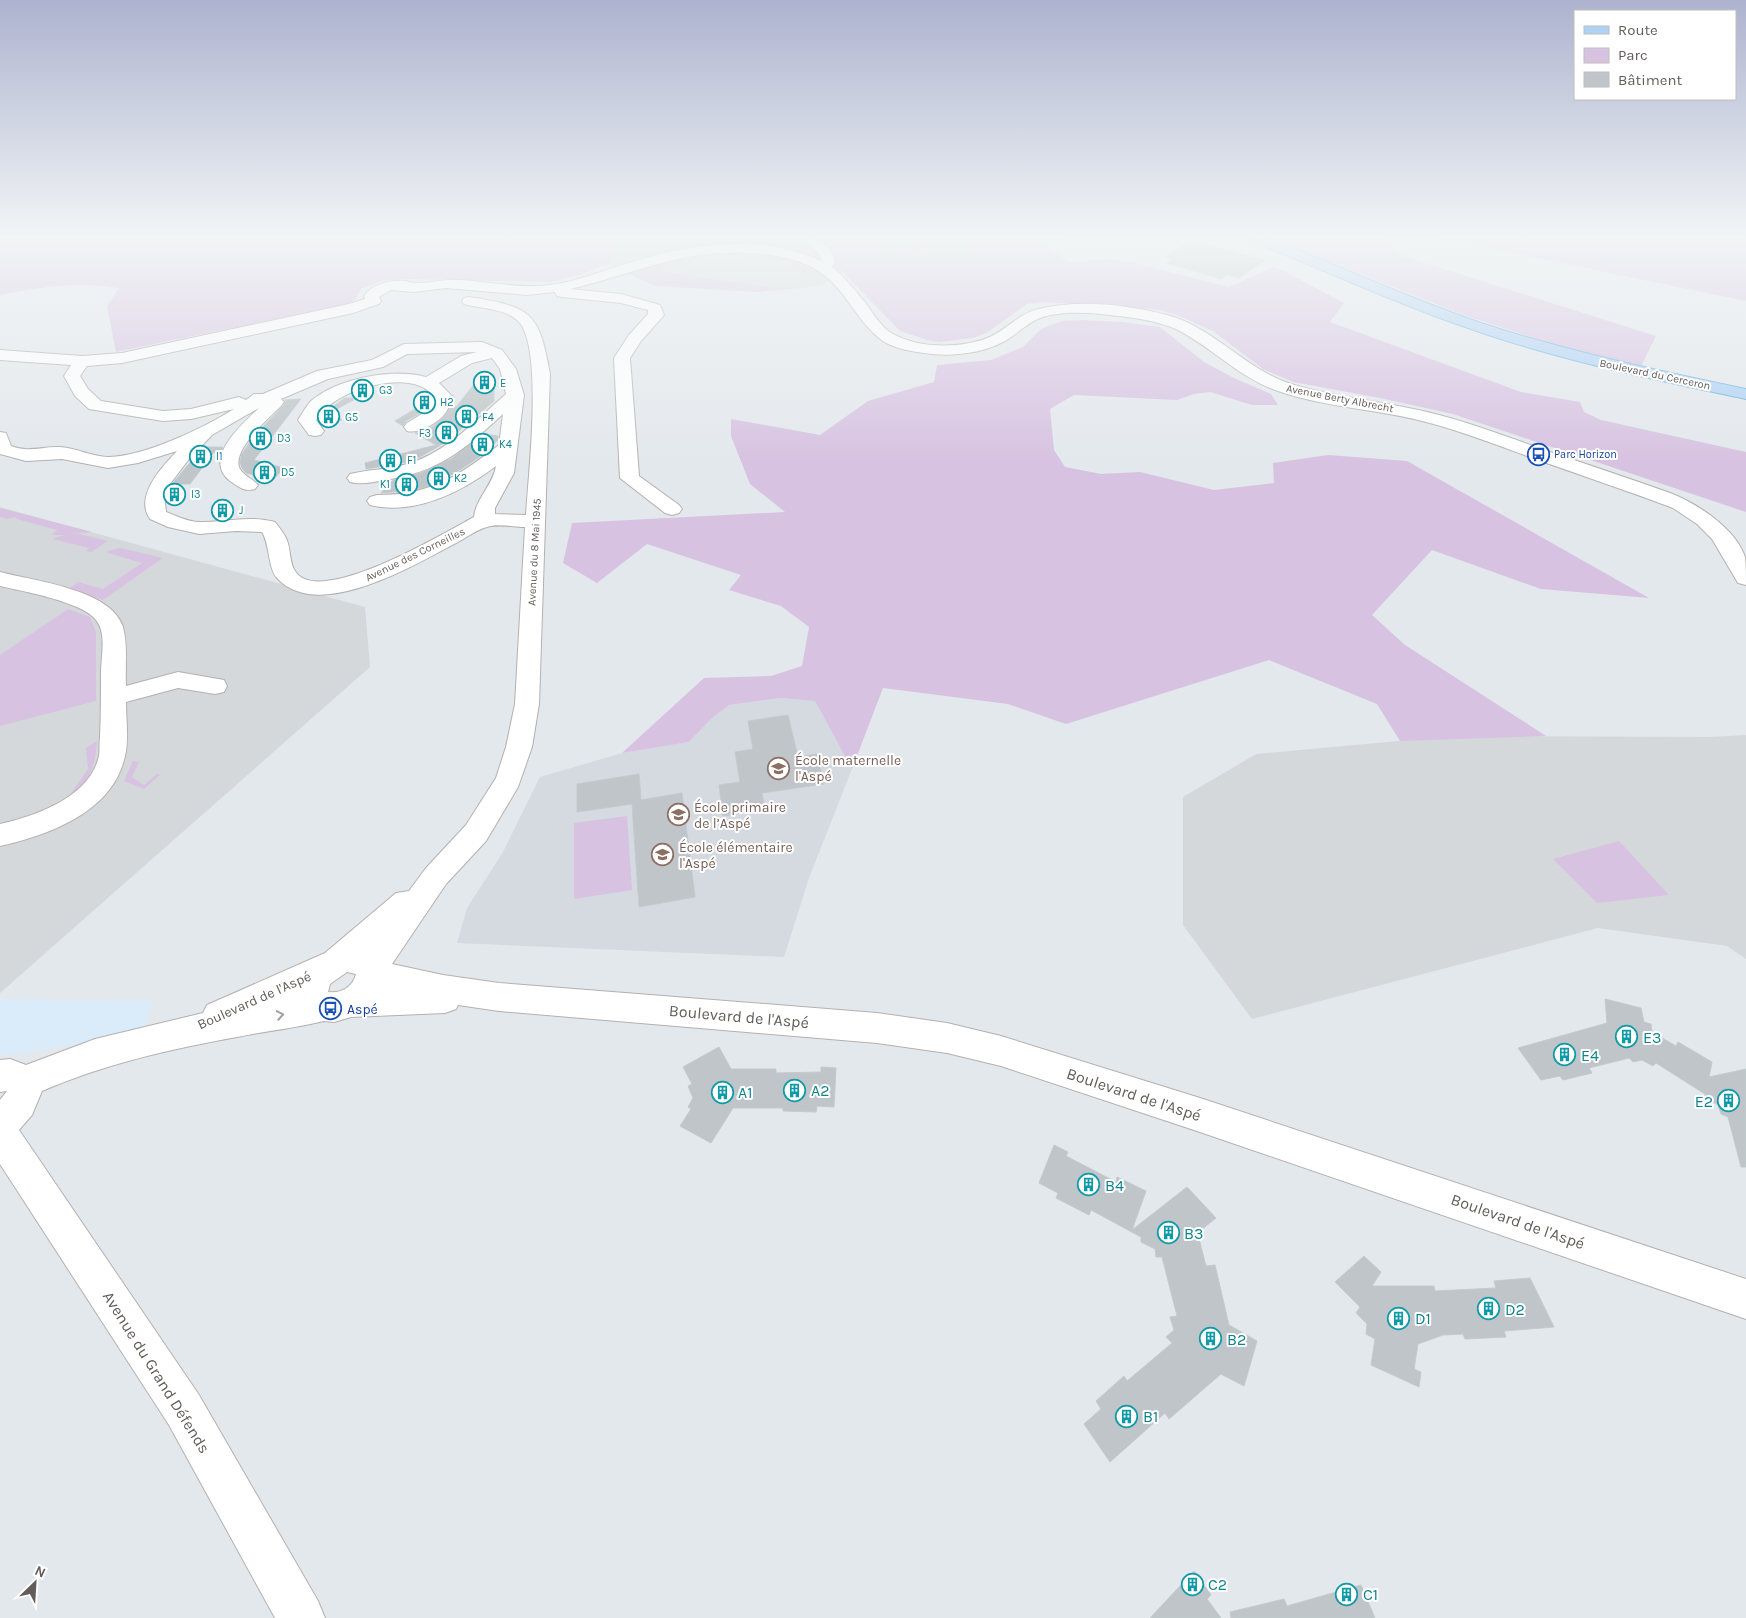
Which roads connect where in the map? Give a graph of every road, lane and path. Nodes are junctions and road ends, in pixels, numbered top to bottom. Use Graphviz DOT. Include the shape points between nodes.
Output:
graph roads {
  1 [pos="328,314"];
  2 [pos="519,314"];
  3 [pos="656,314"];
  4 [pos="866,314"];
  5 [pos="1043,314"];
  6 [pos="1133,314"];
  7 [pos="1442,314"];
  8 [pos="496,353"];
  9 [pos="0,355"];
  10 [pos="342,355"];
  11 [pos="392,355"];
  12 [pos="82,361"];
  13 [pos="428,382"];
  14 [pos="285,392"];
  15 [pos="1746,394"];
  16 [pos="515,395"];
  17 [pos="255,402"];
  18 [pos="413,428"];
  19 [pos="315,431"];
  20 [pos="205,432"];
  21 [pos="0,436"];
  22 [pos="508,447"];
  23 [pos="357,478"];
  24 [pos="248,485"];
  25 [pos="378,501"];
  26 [pos="672,510"];
  27 [pos="484,520"];
  28 [pos="536,521"];
  29 [pos="1746,578"];
  30 [pos="0,579"];
  31 [pos="215,686"];
  32 [pos="114,697"];
  33 [pos="0,836"];
  34 [pos="436,876"];
  35 [pos="332,964"];
  36 [pos="372,971"];
  37 [pos="499,997"];
  38 [pos="337,1005"];
  39 [pos="181,1033"];
  40 [pos="11,1079"];
  41 [pos="0,1123"];
  42 [pos="0,1132"];
  43 [pos="1746,1299"];
  44 [pos="301,1618"];
  1 -- 12 [label="street" via="122,358"];
  2 -- 28 [label="street, Avenue du 8 Mai 1945" via="530,322 542,374"];
  3 -- 26 [label="street" via="622,358 630,478"];
  4 -- 5 [label="street, Avenue Berty Albrecht" via="886,337 897,342 925,348 958,348 987,343 1029,317"];
  6 -- 29 [label="street, Avenue Berty Albrecht" via="1172,321 1192,330 1233,361 1270,382 1314,395 1439,420 1680,504 1704,519 1721,535"];
  7 -- 15 [label="main road, Boulevard du Cerceron" via="1504,336 1601,362"];
  8 -- 11 [label="street" via="482,347 404,348"];
  8 -- 13 [label="street" via="467,359"];
  8 -- 16 [label="street" via="508,369"];
  9 -- 12 [label="street"];
  10 -- 11 [label="street"];
  11 -- 14 [label="street" via="377,364 323,375"];
  12 -- 17 [label="street" via="72,376 81,392 95,406 163,416"];
  13 -- 18 [label="street" via="444,397 437,412"];
  13 -- 19 [label="street" via="408,378 377,380 337,393 317,405 307,420"];
  14 -- 17 [label="street"];
  14 -- 24 [label="street" via="241,436 229,460 232,472"];
  16 -- 22 [label="street"];
  16 -- 23 [label="street" via="456,445 430,462 394,474"];
  17 -- 20 [label="street"];
  20 -- 21 [label="street" via="140,457 113,462 62,453 22,456 3,449"];
  20 -- 27 [label="street, Avenue des Corneilles" via="162,481 154,502 157,515 175,524 199,528 268,526 276,538 285,574 300,586 328,589 364,579"];
  22 -- 25 [label="street" via="473,475 444,490 413,499"];
  22 -- 27 [label="street" via="504,473 485,508"];
  27 -- 28 [label="street, Avenue des Corneilles"];
  28 -- 34 [label="street, Avenue du 8 Mai 1945" via="527,704 519,747 509,780 476,833"];
  30 -- 32 [label="street" via="88,603 103,612 112,624"];
  31 -- 32 [label="street" via="178,680"];
  32 -- 33 [label="street" via="112,756 104,775 89,794 42,824"];
  34 -- 35 [label="street, Avenue du 8 Mai 1945"];
  34 -- 36 [label="street, Avenue du 8 Mai 1945"];
  35 -- 36 [label="street" via="346,959 362,960"];
  35 -- 38 [label="street" via="314,981 311,989 316,1003"];
  35 -- 39 [label="street, Boulevard de l'Aspé"];
  36 -- 37 [label="street, Boulevard de l'Aspé" via="443,989"];
  36 -- 38 [label="street" via="367,990"];
  37 -- 38 [label="street, Boulevard de l'Aspé"];
  37 -- 43 [label="street, Boulevard de l'Aspé" via="876,1028 947,1038 1001,1051"];
  39 -- 38 [label="street, Boulevard de l'Aspé, one-way"];
  39 -- 40 [label="street, Boulevard de l'Aspé" via="91,1054"];
  40 -- 41 [label="street" via="25,1089 23,1098"];
  42 -- 44 [label="street, Avenue du Grand Défends" via="184,1410"];
}
